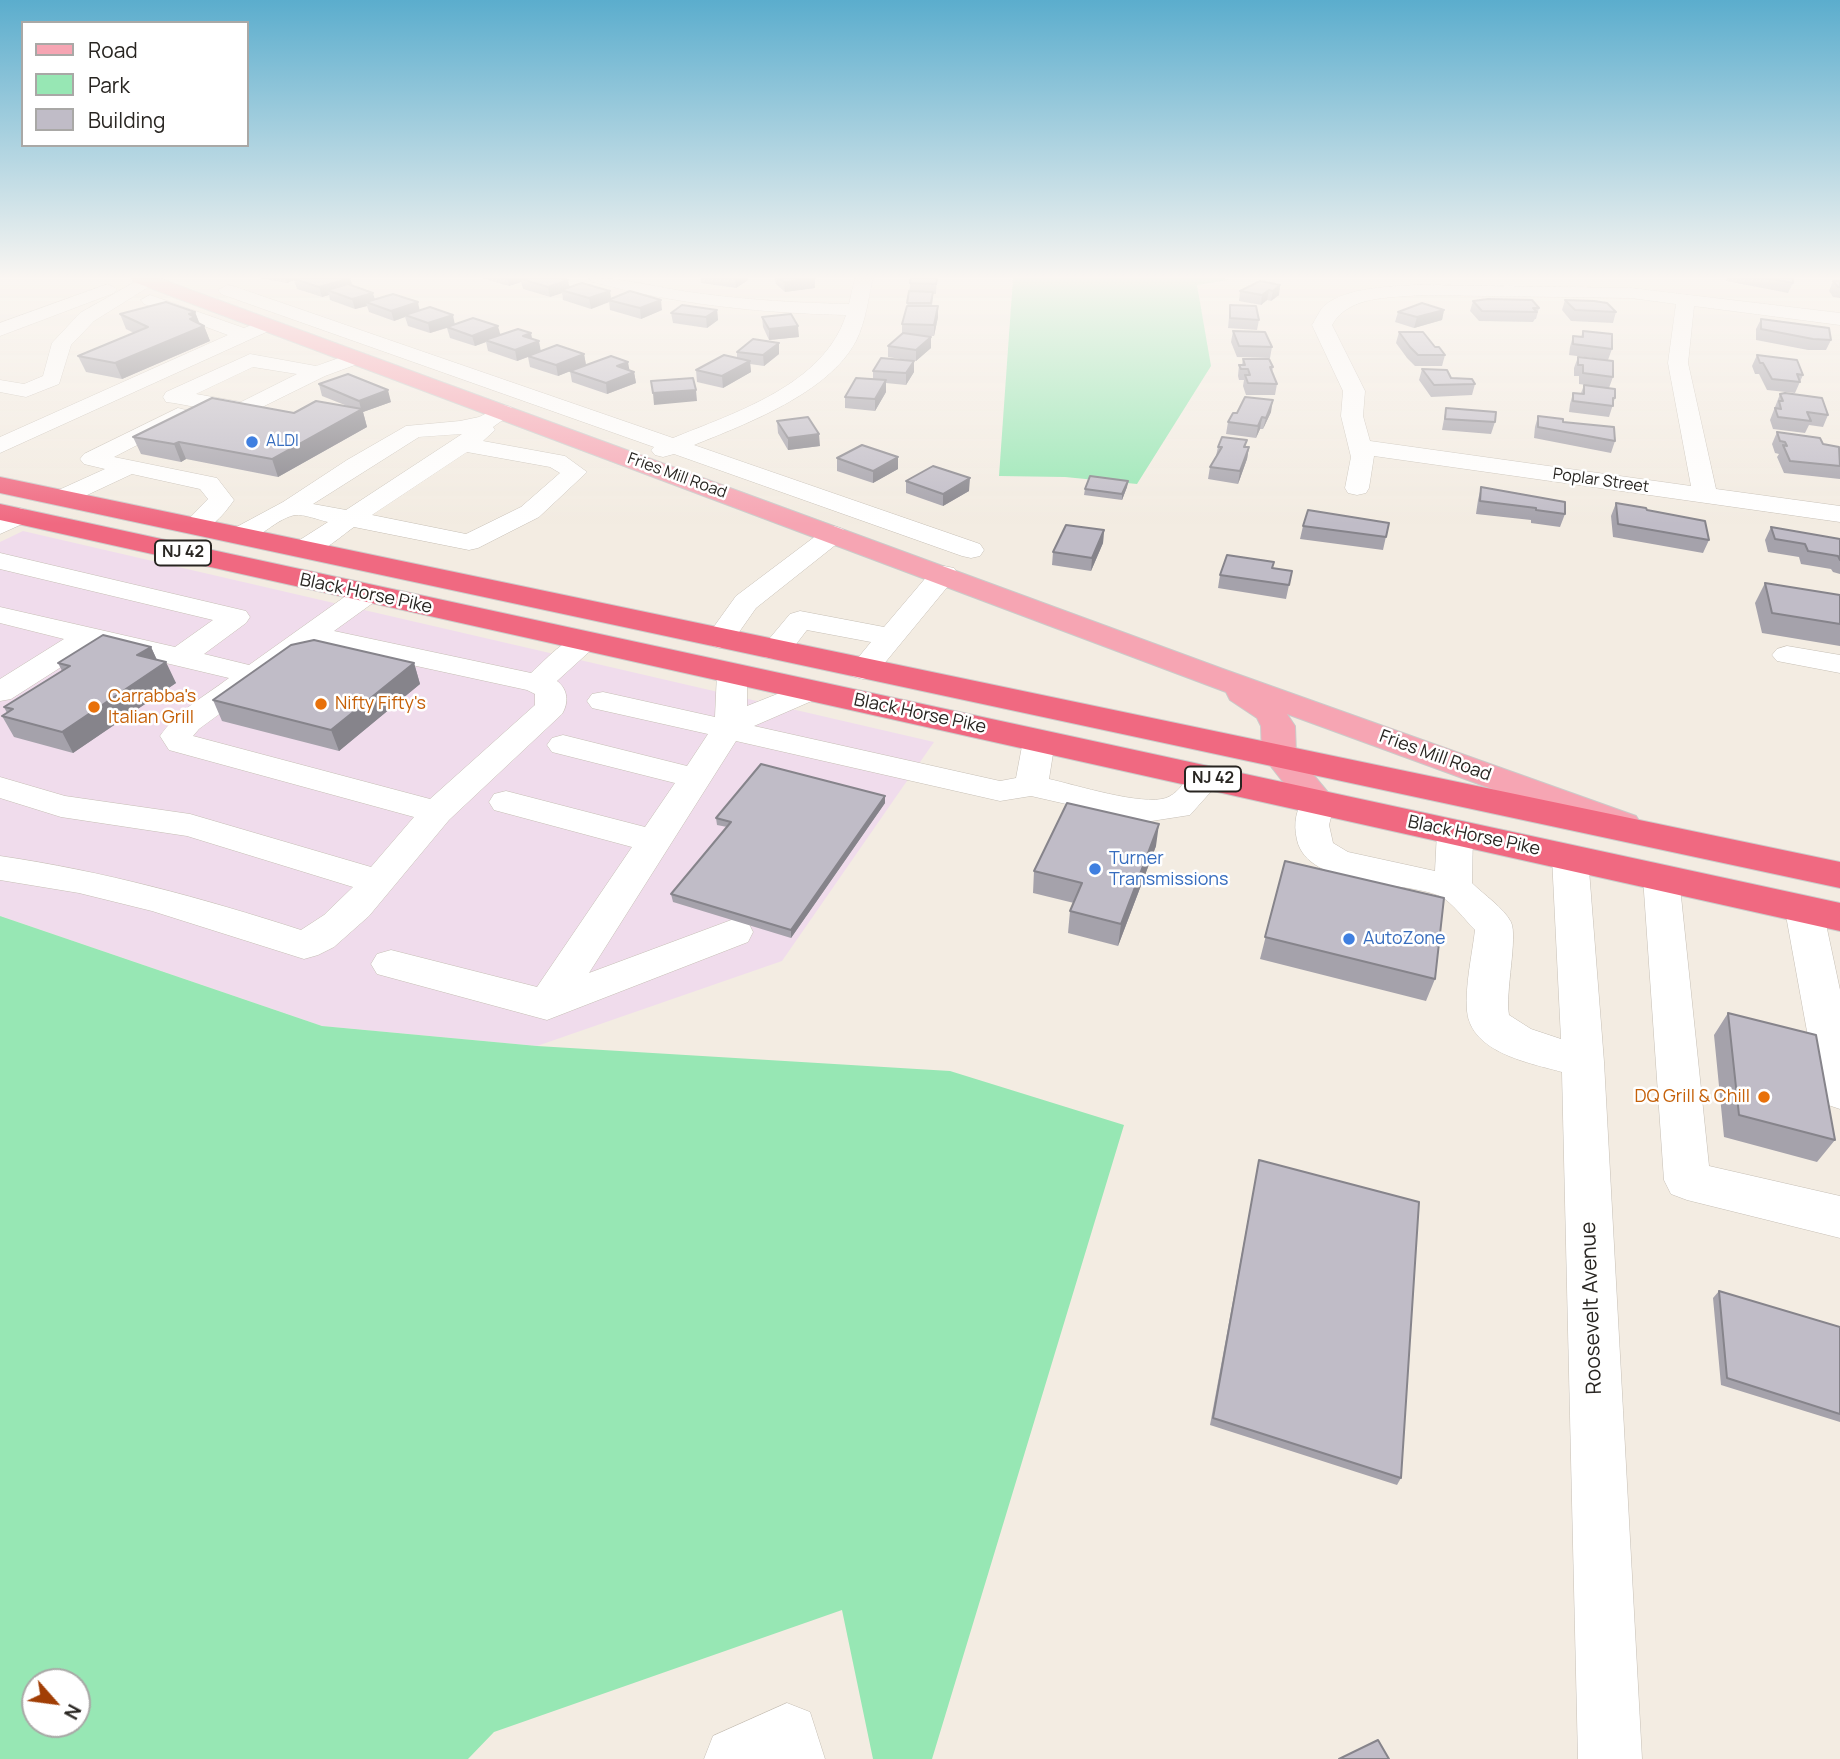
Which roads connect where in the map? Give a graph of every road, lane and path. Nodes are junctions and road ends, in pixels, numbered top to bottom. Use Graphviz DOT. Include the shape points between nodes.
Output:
graph roads {
  1 [pos="57,360"];
  2 [pos="187,360"];
  3 [pos="250,360"];
  4 [pos="250,360"];
  5 [pos="350,360"];
  6 [pos="362,360"];
  7 [pos="428,360"];
  8 [pos="832,360"];
  9 [pos="1339,360"];
  10 [pos="1678,360"];
  11 [pos="318,372"];
  12 [pos="0,386"];
  13 [pos="26,391"];
  14 [pos="205,391"];
  15 [pos="92,404"];
  16 [pos="509,414"];
  17 [pos="463,444"];
  18 [pos="0,446"];
  19 [pos="674,446"];
  20 [pos="1362,447"];
  21 [pos="636,461"];
  22 [pos="129,467"];
  23 [pos="0,485"];
  24 [pos="1357,488"];
  25 [pos="1705,495"];
  26 [pos="61,498"];
  27 [pos="292,507"];
  28 [pos="1840,514"];
  29 [pos="7,518"];
  30 [pos="350,519"];
  31 [pos="66,527"];
  32 [pos="194,527"];
  33 [pos="834,534"];
  34 [pos="238,536"];
  35 [pos="304,549"];
  36 [pos="971,550"];
  37 [pos="0,561"];
  38 [pos="944,574"];
  39 [pos="367,594"];
  40 [pos="746,601"];
  41 [pos="554,603"];
  42 [pos="0,615"];
  43 [pos="800,620"];
  44 [pos="31,623"];
  45 [pos="312,635"];
  46 [pos="89,636"];
  47 [pos="891,637"];
  48 [pos="720,639"];
  49 [pos="0,642"];
  50 [pos="585,642"];
  51 [pos="774,651"];
  52 [pos="1787,654"];
  53 [pos="181,657"];
  54 [pos="1840,664"];
  55 [pos="863,670"];
  56 [pos="732,673"];
  57 [pos="254,675"];
  58 [pos="1212,676"];
  59 [pos="537,682"];
  60 [pos="810,690"];
  61 [pos="0,692"];
  62 [pos="603,701"];
  63 [pos="729,728"];
  64 [pos="1039,741"];
  65 [pos="563,745"];
  66 [pos="1279,755"];
  67 [pos="1207,777"];
  68 [pos="695,778"];
  69 [pos="1031,786"];
  70 [pos="0,787"];
  71 [pos="506,802"];
  72 [pos="1318,802"];
  73 [pos="437,812"];
  74 [pos="1455,832"];
  75 [pos="654,841"];
  76 [pos="1570,857"];
  77 [pos="1659,857"];
  78 [pos="0,869"];
  79 [pos="1840,875"];
  80 [pos="378,882"];
  81 [pos="1453,887"];
  82 [pos="1822,913"];
  83 [pos="734,932"];
  84 [pos="391,964"];
  85 [pos="547,1005"];
  86 [pos="1583,1062"];
  87 [pos="1840,1092"];
  88 [pos="1840,1217"];
  89 [pos="736,1759"];
  90 [pos="793,1759"];
  91 [pos="1609,1759"];
  1 -- 13 [label="street" via="52,380"];
  2 -- 15 [label="street"];
  3 -- 14 [label="street"];
  4 -- 11 [label="street"];
  5 -- 11 [label="street"];
  6 -- 16 [label="main road, Fries Mill Road"];
  7 -- 19 [label="street, Fries Mill Road"];
  8 -- 19 [label="street" via="775,399"];
  9 -- 20 [label="street" via="1352,384 1352,416"];
  10 -- 25 [label="street"];
  11 -- 14 [label="street" via="275,393"];
  12 -- 13 [label="street"];
  13 -- 15 [label="street"];
  14 -- 22 [label="street" via="92,459"];
  15 -- 18 [label="street"];
  16 -- 17 [label="street"];
  16 -- 21 [label="main road, Fries Mill Road"];
  16 -- 27 [label="street" via="460,428 414,431"];
  17 -- 30 [label="street"];
  17 -- 30 [label="street" via="557,461 575,471 530,512 469,542"];
  19 -- 21 [label="street"];
  19 -- 36 [label="street, Fries Mill Road"];
  20 -- 24 [label="street"];
  20 -- 25 [label="street, Poplar Street"];
  21 -- 33 [label="main road, Fries Mill Road"];
  22 -- 26 [label="street"];
  22 -- 32 [label="street" via="208,483 222,500"];
  23 -- 26 [label="highway, Black Horse Pike / NJ 42"];
  25 -- 28 [label="street, Poplar Street"];
  26 -- 32 [label="highway, Black Horse Pike / NJ 42"];
  27 -- 30 [label="street"];
  27 -- 34 [label="street"];
  29 -- 31 [label="highway, Black Horse Pike / NJ 42"];
  30 -- 35 [label="street"];
  31 -- 32 [label="highway" via="162,538"];
  31 -- 39 [label="highway, Black Horse Pike / NJ 42"];
  32 -- 34 [label="highway, Black Horse Pike / NJ 42"];
  33 -- 38 [label="main road, Fries Mill Road"];
  33 -- 40 [label="street"];
  34 -- 35 [label="highway, Black Horse Pike / NJ 42"];
  35 -- 41 [label="highway, Black Horse Pike / NJ 42"];
  37 -- 53 [label="street" via="236,617"];
  38 -- 47 [label="street"];
  38 -- 58 [label="main road, Fries Mill Road"];
  39 -- 41 [label="highway" via="417,587 510,604"];
  39 -- 45 [label="street"];
  39 -- 50 [label="highway, Black Horse Pike / NJ 42"];
  40 -- 43 [label="street"];
  40 -- 48 [label="street"];
  41 -- 48 [label="highway, Black Horse Pike / NJ 42"];
  42 -- 44 [label="lane"];
  43 -- 47 [label="lane"];
  43 -- 51 [label="lane"];
  44 -- 46 [label="lane"];
  44 -- 49 [label="street"];
  45 -- 57 [label="street"];
  45 -- 59 [label="street"];
  46 -- 53 [label="lane"];
  46 -- 61 [label="street"];
  47 -- 55 [label="lane"];
  48 -- 51 [label="highway, Black Horse Pike / NJ 42"];
  50 -- 56 [label="highway, Black Horse Pike / NJ 42"];
  50 -- 59 [label="street"];
  51 -- 55 [label="highway, Black Horse Pike / NJ 42"];
  52 -- 54 [label="street"];
  53 -- 57 [label="street"];
  55 -- 66 [label="highway, Black Horse Pike / NJ 42"];
  56 -- 60 [label="highway, Black Horse Pike / NJ 42"];
  56 -- 63 [label="lane"];
  57 -- 73 [label="street" via="188,722 176,736 180,743"];
  58 -- 66 [label="main road, Fries Mill Road" via="1269,712 1278,726"];
  58 -- 77 [label="main road, Fries Mill Road"];
  59 -- 73 [label="street" via="550,690 551,707"];
  60 -- 63 [label="lane"];
  60 -- 64 [label="highway, Black Horse Pike / NJ 42"];
  62 -- 63 [label="street"];
  63 -- 68 [label="street"];
  63 -- 69 [label="street" via="1000,791"];
  64 -- 67 [label="highway, Black Horse Pike / NJ 42"];
  64 -- 69 [label="street"];
  65 -- 68 [label="street"];
  66 -- 72 [label="main road"];
  66 -- 77 [label="highway, Black Horse Pike / NJ 42"];
  67 -- 69 [label="street" via="1178,807 1145,811"];
  67 -- 72 [label="highway, Black Horse Pike / NJ 42"];
  68 -- 75 [label="street"];
  70 -- 80 [label="lane" via="61,806 190,825"];
  71 -- 75 [label="street"];
  72 -- 74 [label="highway, Black Horse Pike / NJ 42"];
  72 -- 81 [label="street" via="1311,825 1317,849 1337,862"];
  73 -- 80 [label="street"];
  74 -- 76 [label="highway, Black Horse Pike / NJ 42"];
  74 -- 81 [label="street"];
  75 -- 85 [label="street"];
  76 -- 77 [label="highway, Black Horse Pike / NJ 42"];
  76 -- 86 [label="street, Roosevelt Avenue"];
  77 -- 79 [label="highway, Black Horse Pike / NJ 42"];
  77 -- 82 [label="highway, Black Horse Pike / NJ 42"];
  77 -- 88 [label="street" via="1688,1180"];
  78 -- 80 [label="street" via="114,887 178,903 304,945 316,941 356,907"];
  81 -- 86 [label="street" via="1494,926 1488,1015 1495,1030"];
  82 -- 87 [label="street"];
  83 -- 85 [label="street"];
  84 -- 85 [label="street"];
  86 -- 91 [label="street, Roosevelt Avenue"];
  89 -- 90 [label="street" via="787,1735"];
}
